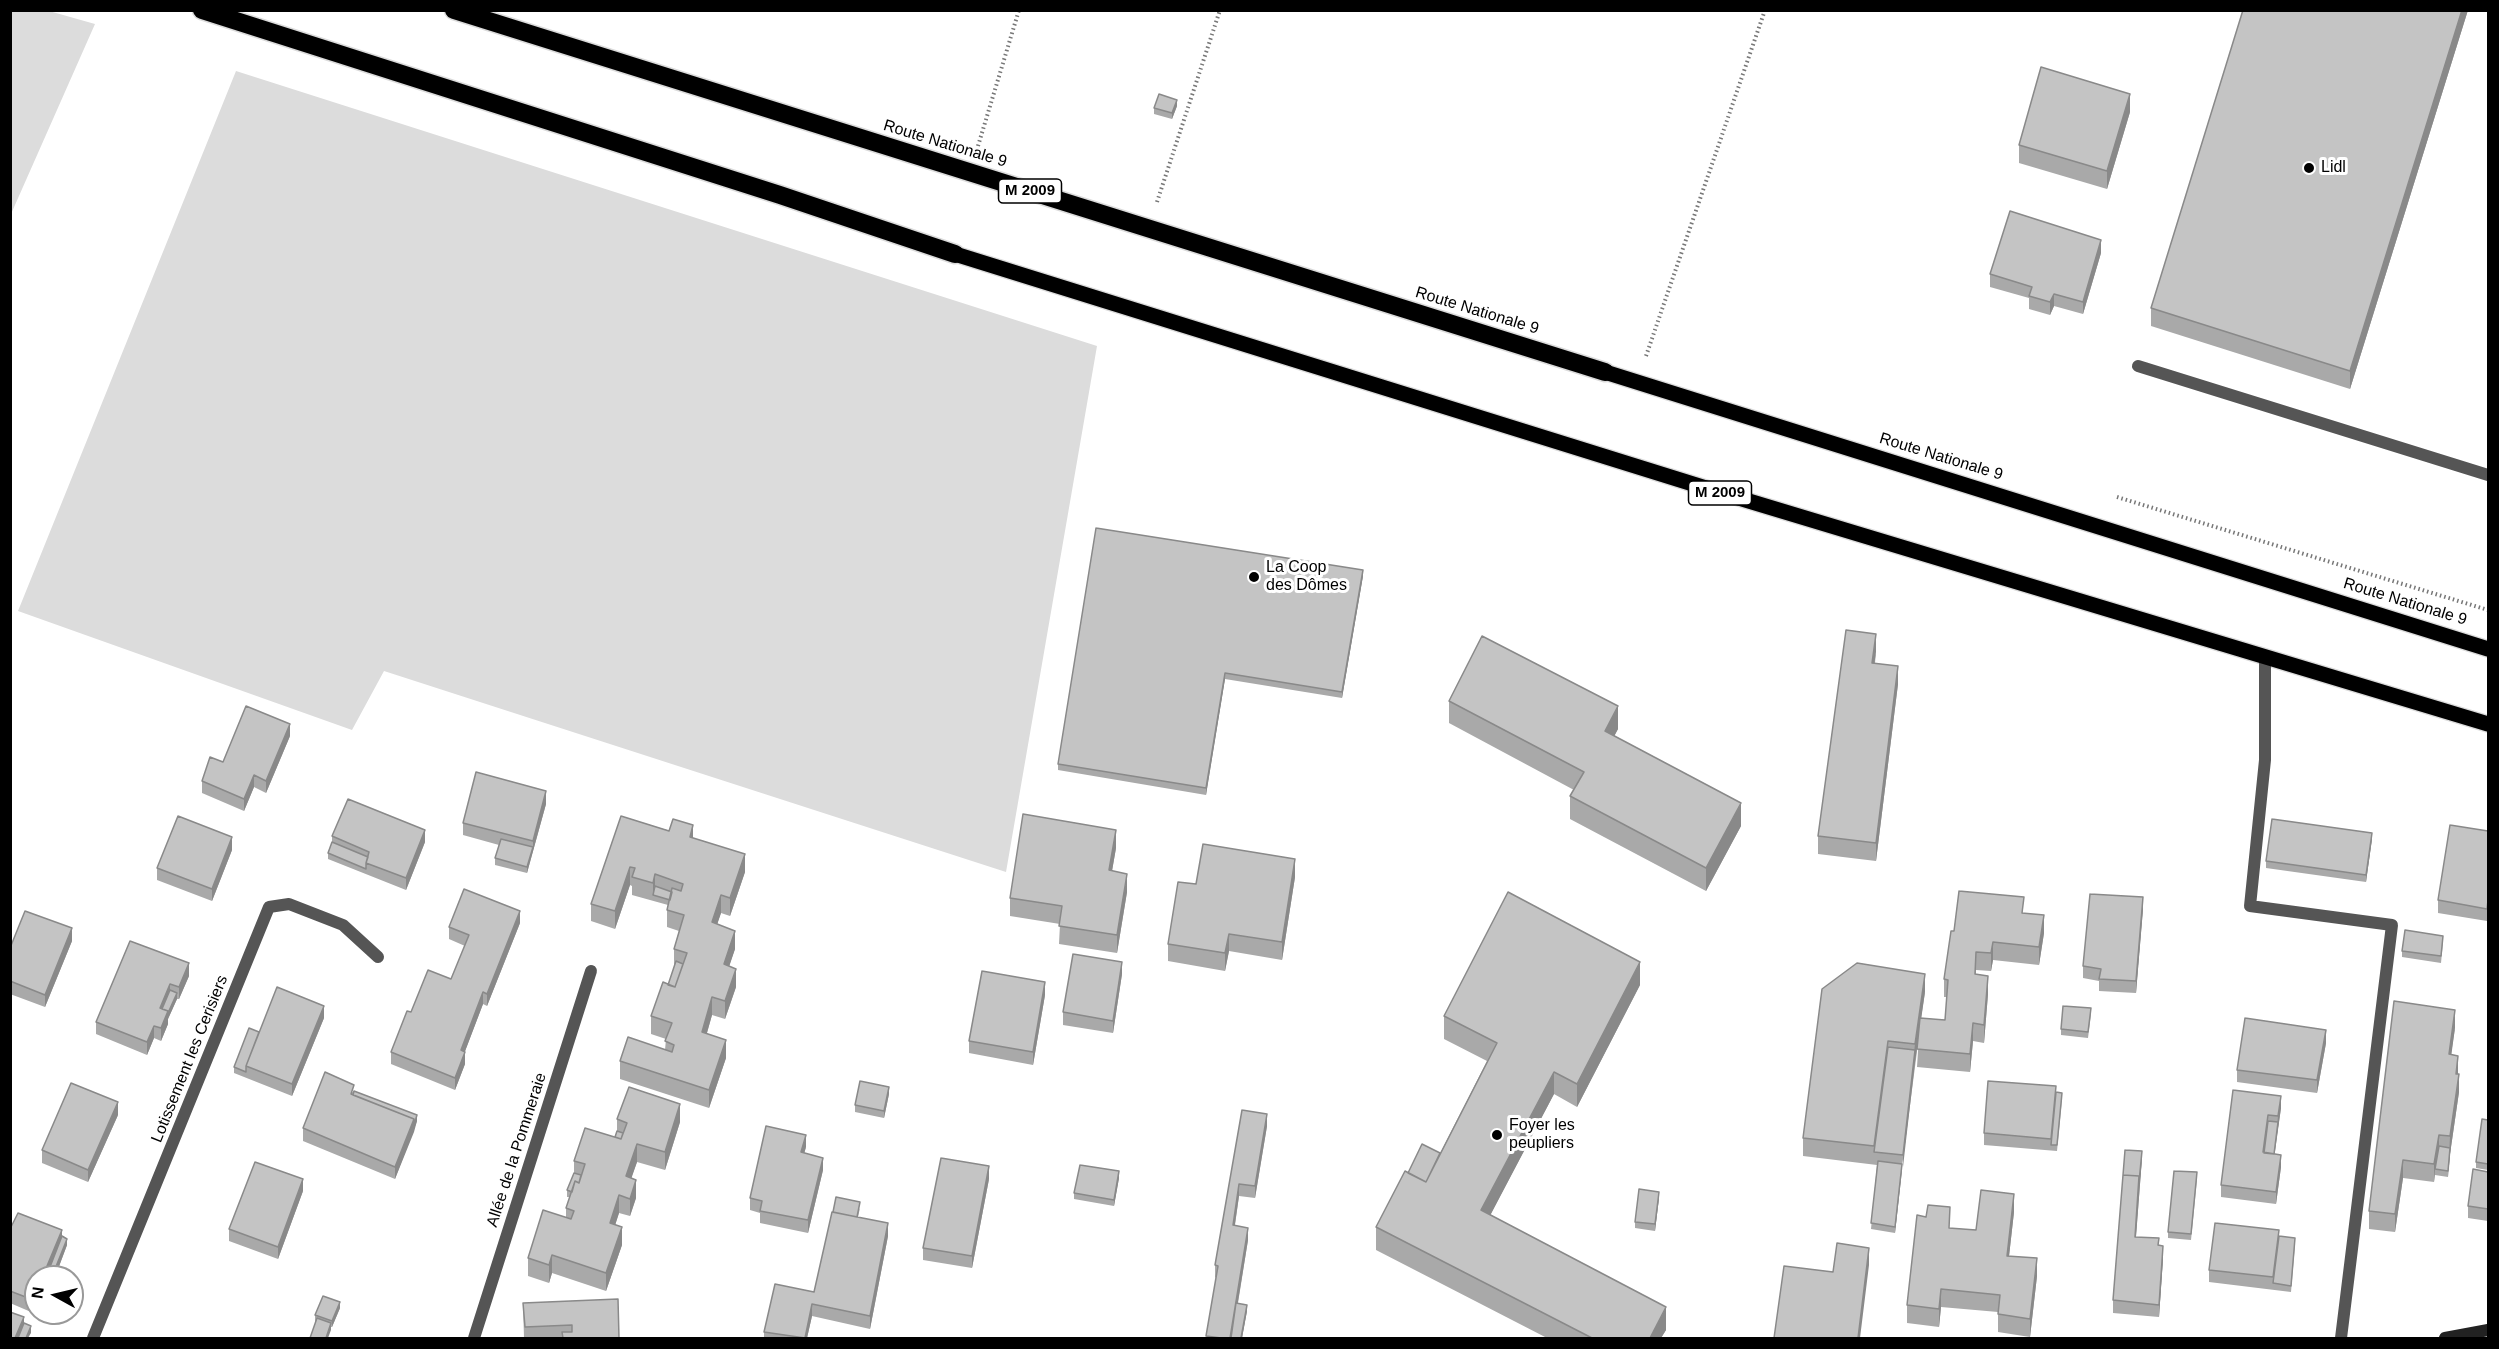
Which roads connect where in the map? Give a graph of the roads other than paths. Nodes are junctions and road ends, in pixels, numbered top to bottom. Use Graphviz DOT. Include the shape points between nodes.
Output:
graph roads {
  1 [pos="202,10"];
  2 [pos="454,10"];
  3 [pos="955,254"];
  4 [pos="2138,366"];
  5 [pos="1605,372"];
  6 [pos="2488,475"];
  7 [pos="2488,649"];
  8 [pos="2265,658"];
  9 [pos="2488,724"];
  10 [pos="378,957"];
  11 [pos="591,971"];
  12 [pos="2488,1330"];
  13 [pos="93,1338"];
  14 [pos="474,1338"];
  15 [pos="2341,1338"];
  16 [pos="2445,1338"];
  1 -- 3 [label="highway, M 2009"];
  2 -- 5 [label="highway, Route Nationale 9 / M 2009"];
  3 -- 8 [label="main road, M 2009"];
  4 -- 6 [label="street"];
  5 -- 7 [label="main road, Route Nationale 9 / M 2009"];
  8 -- 9 [label="main road, M 2009"];
  8 -- 15 [label="street" via="2265,760 2250,906 2392,925"];
  10 -- 13 [label="street, Lotissement les Cerisiers" via="343,925 289,904 269,907"];
  11 -- 14 [label="street, Allée de la Pommeraie"];
  12 -- 16 [label="street"];
}
